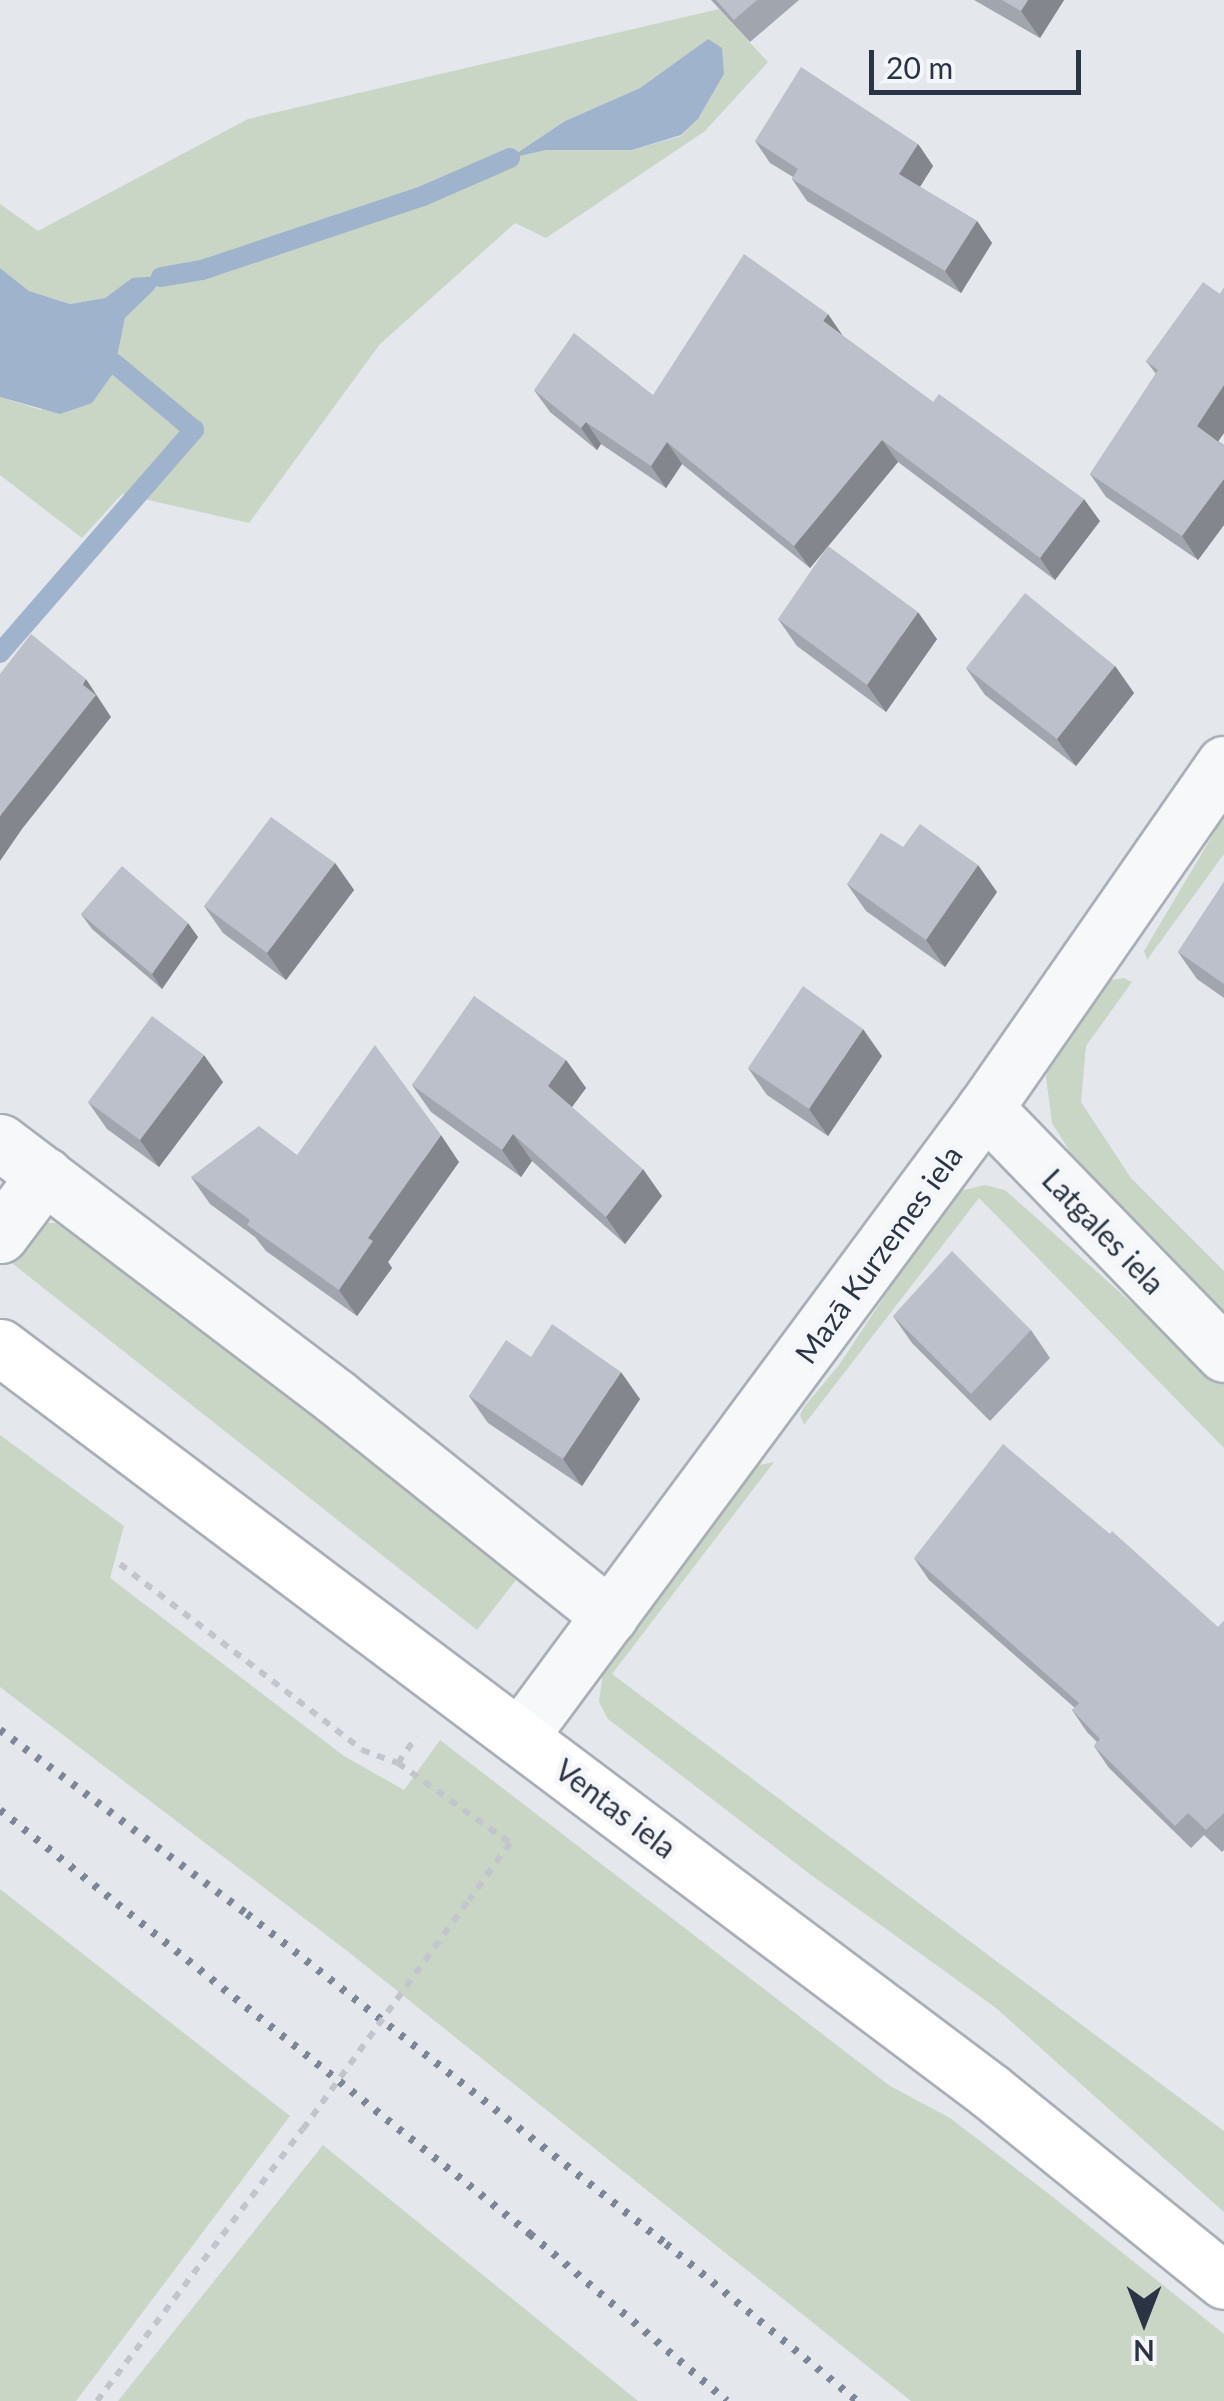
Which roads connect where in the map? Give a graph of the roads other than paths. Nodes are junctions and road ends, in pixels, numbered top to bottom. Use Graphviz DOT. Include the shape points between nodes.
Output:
graph roads {
  1 [pos="1224,764"];
  2 [pos="985,1108"];
  3 [pos="0,1142"];
  4 [pos="45,1175"];
  5 [pos="0,1235"];
  6 [pos="0,1347"];
  7 [pos="1224,1354"];
  8 [pos="610,1616"];
  9 [pos="520,1736"];
  10 [pos="1224,2281"];
  1 -- 2 [label="street, Mazā Kurzemes iela"];
  2 -- 7 [label="street, Latgales iela"];
  2 -- 8 [label="street, Mazā Kurzemes iela"];
  3 -- 4 [label="street"];
  4 -- 5 [label="street"];
  4 -- 8 [label="street"];
  6 -- 9 [label="highway, Ventas iela"];
  8 -- 9 [label="street, Mazā Kurzemes iela"];
  9 -- 10 [label="highway, Ventas iela" via="992,2092"];
}
